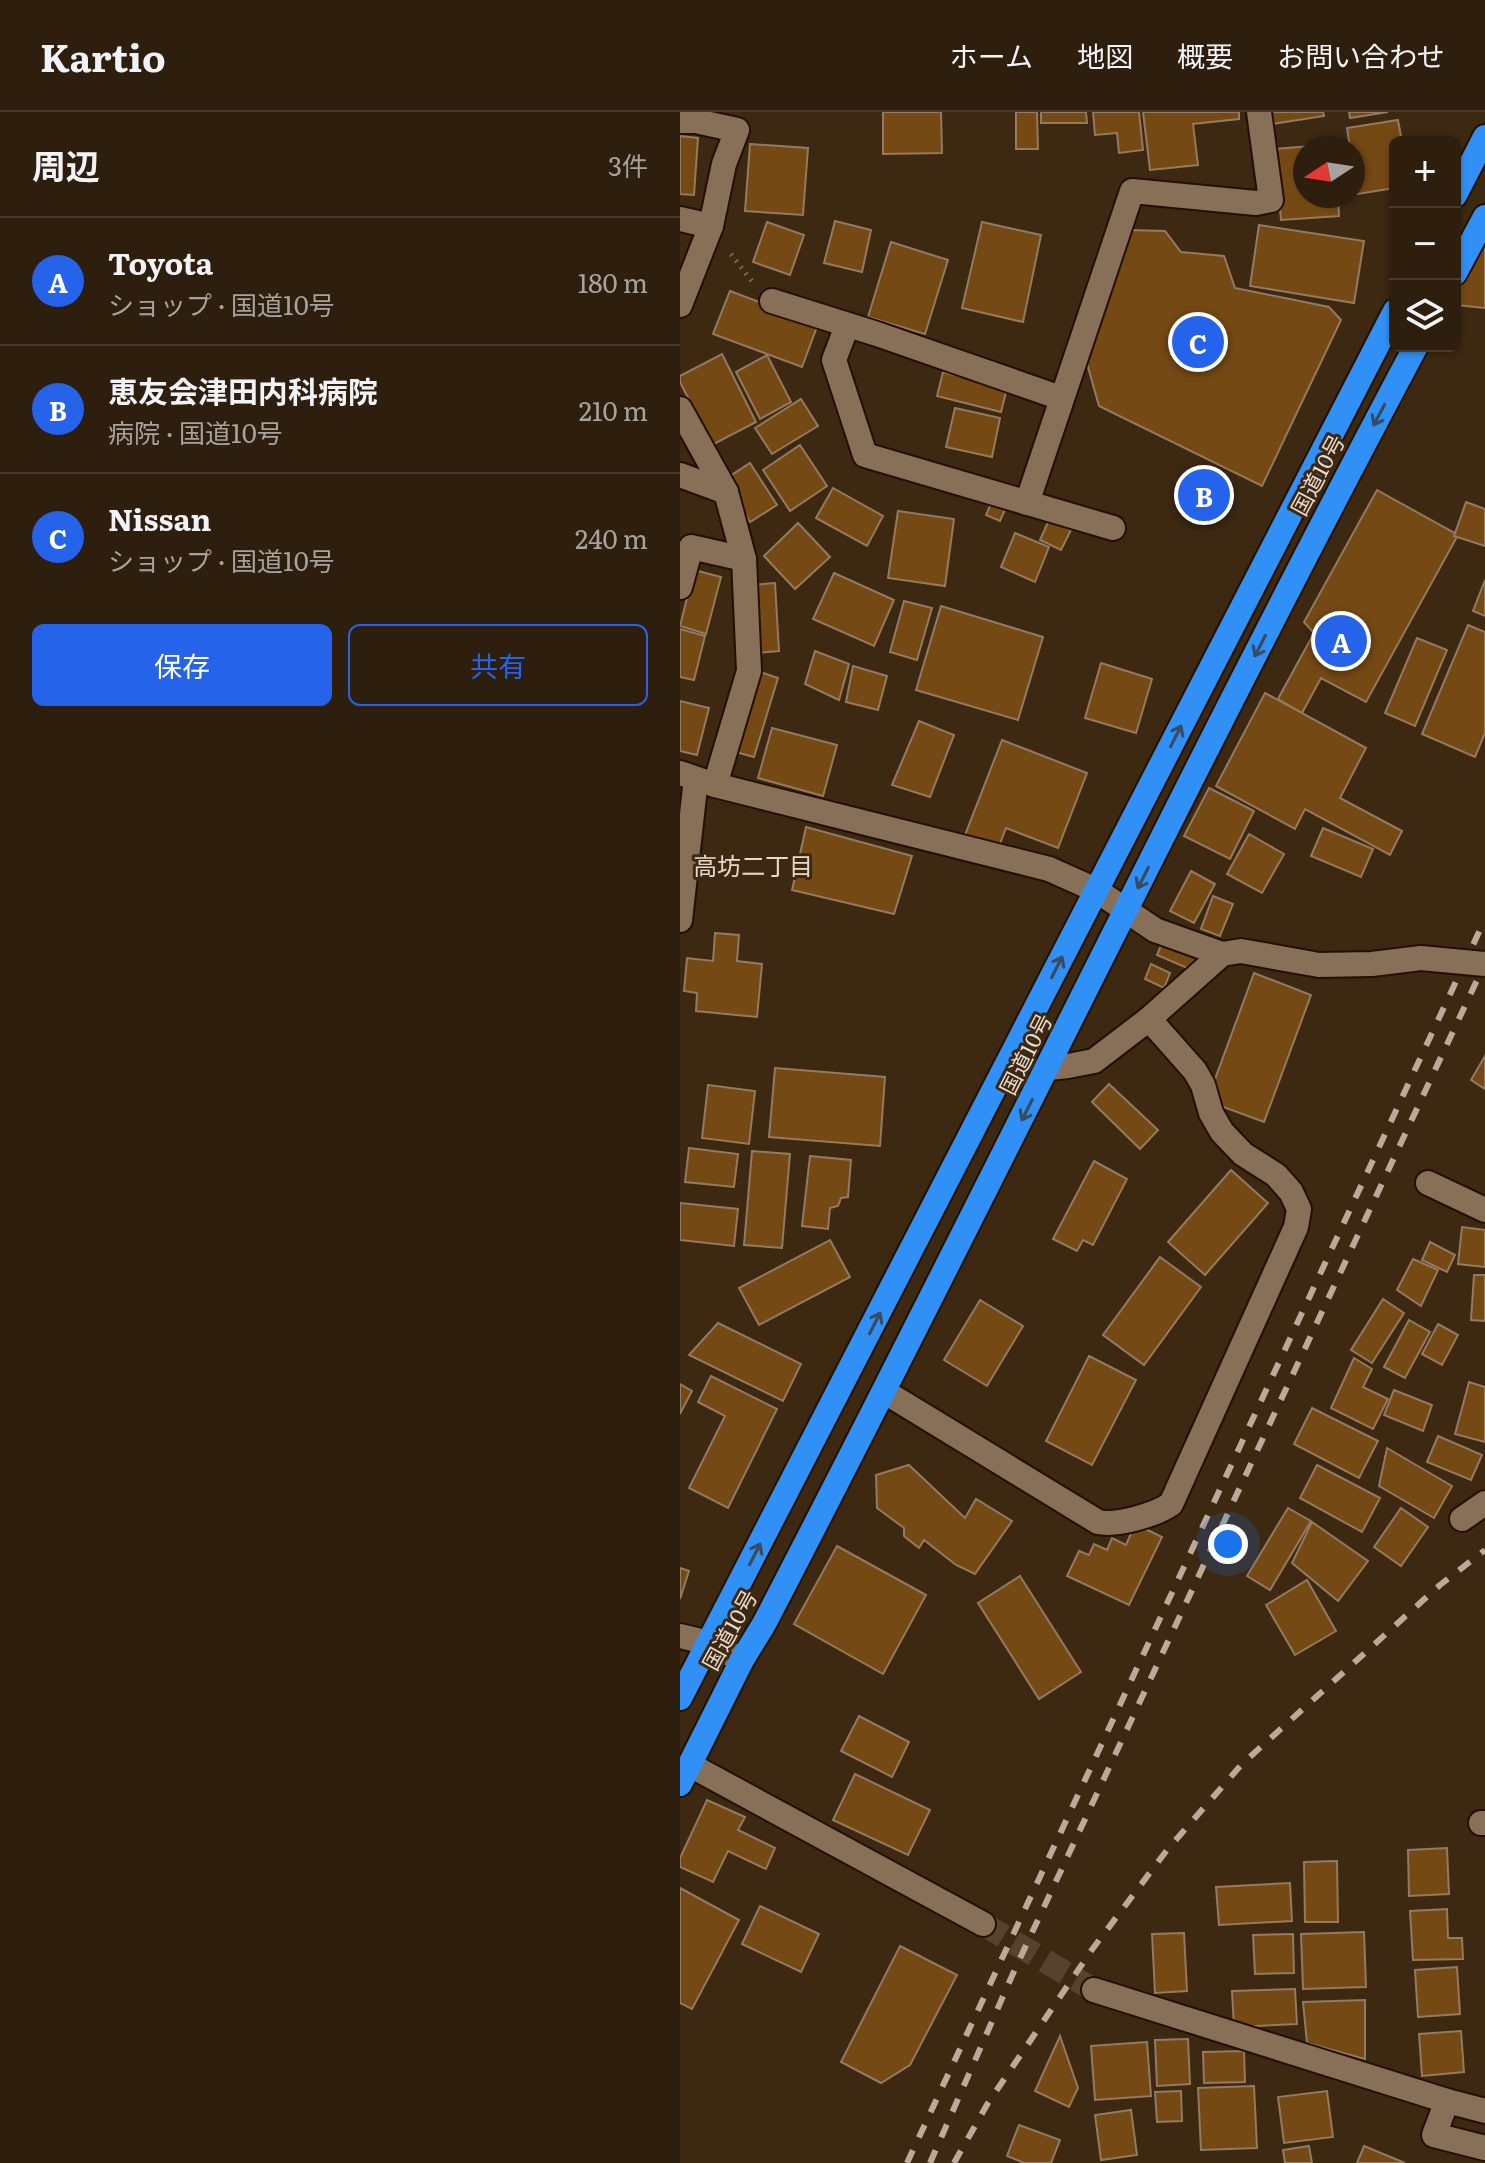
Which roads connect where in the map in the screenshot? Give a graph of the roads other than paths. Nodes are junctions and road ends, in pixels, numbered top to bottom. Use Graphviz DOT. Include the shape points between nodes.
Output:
graph roads {
  1 [pos="1259,112"];
  2 [pos="680,121"];
  3 [pos="1485,137"];
  4 [pos="1461,183"];
  5 [pos="1485,217"];
  6 [pos="680,219"];
  7 [pos="711,226"];
  8 [pos="1461,262"];
  9 [pos="772,301"];
  10 [pos="680,305"];
  11 [pos="1389,323"];
  12 [pos="847,326"];
  13 [pos="1413,352"];
  14 [pos="1061,398"];
  15 [pos="680,409"];
  16 [pos="680,475"];
  17 [pos="726,492"];
  18 [pos="1027,503"];
  19 [pos="1113,528"];
  20 [pos="744,559"];
  21 [pos="680,587"];
  22 [pos="697,779"];
  23 [pos="1096,890"];
  24 [pos="1126,911"];
  25 [pos="680,920"];
  26 [pos="1222,954"];
  27 [pos="1485,964"];
  28 [pos="1149,1019"];
  29 [pos="1048,1068"];
  30 [pos="1428,1183"];
  31 [pos="1485,1210"];
  32 [pos="885,1392"];
  33 [pos="1485,1503"];
  34 [pos="1462,1519"];
  35 [pos="680,1636"];
  36 [pos="709,1643"];
  37 [pos="742,1660"];
  38 [pos="680,1698"];
  39 [pos="685,1775"];
  40 [pos="983,1924"];
  41 [pos="1094,1990"];
  42 [pos="1447,2101"];
  43 [pos="1485,2111"];
  44 [pos="1485,2148"];
  1 -- 14 [label="street" via="1271,200 1132,191"];
  2 -- 7 [label="street" via="737,130"];
  3 -- 4 [label="highway"];
  5 -- 8 [label="highway"];
  6 -- 7 [label="street"];
  7 -- 10 [label="street"];
  9 -- 12 [label="street"];
  23 -- 11 [label="highway, 国道10号, one-way"];
  12 -- 14 [label="street"];
  12 -- 18 [label="street" via="834,360 865,455"];
  13 -- 24 [label="highway, 国道10号, one-way"];
  14 -- 18 [label="street"];
  15 -- 17 [label="street"];
  16 -- 17 [label="street"];
  17 -- 20 [label="street"];
  18 -- 19 [label="street"];
  20 -- 21 [label="street" via="691,547"];
  20 -- 22 [label="street" via="749,671"];
  22 -- 23 [label="street" via="1049,869"];
  22 -- 25 [label="street"];
  23 -- 24 [label="street"];
  36 -- 23 [label="highway, 国道10号, one-way"];
  24 -- 26 [label="street" via="1155,930"];
  24 -- 29 [label="highway, 国道10号"];
  26 -- 27 [label="street, bridge" via="1241,951 1319,965 1421,958"];
  26 -- 28 [label="street"];
  28 -- 29 [label="street" via="1094,1061"];
  28 -- 32 [label="street" via="1195,1071 1222,1132 1243,1154 1276,1175 1299,1209 1296,1227 1171,1504 1116,1523 1098,1522"];
  29 -- 32 [label="highway, 国道10号, one-way"];
  30 -- 31 [label="street"];
  32 -- 37 [label="highway, 国道10号"];
  33 -- 34 [label="street"];
  35 -- 36 [label="street"];
  36 -- 37 [label="street"];
  36 -- 38 [label="highway, 国道10号"];
  37 -- 39 [label="highway, 国道10号"];
  39 -- 40 [label="street"];
  41 -- 42 [label="street"];
  42 -- 43 [label="street"];
  42 -- 44 [label="street" via="1434,2135"];
}
